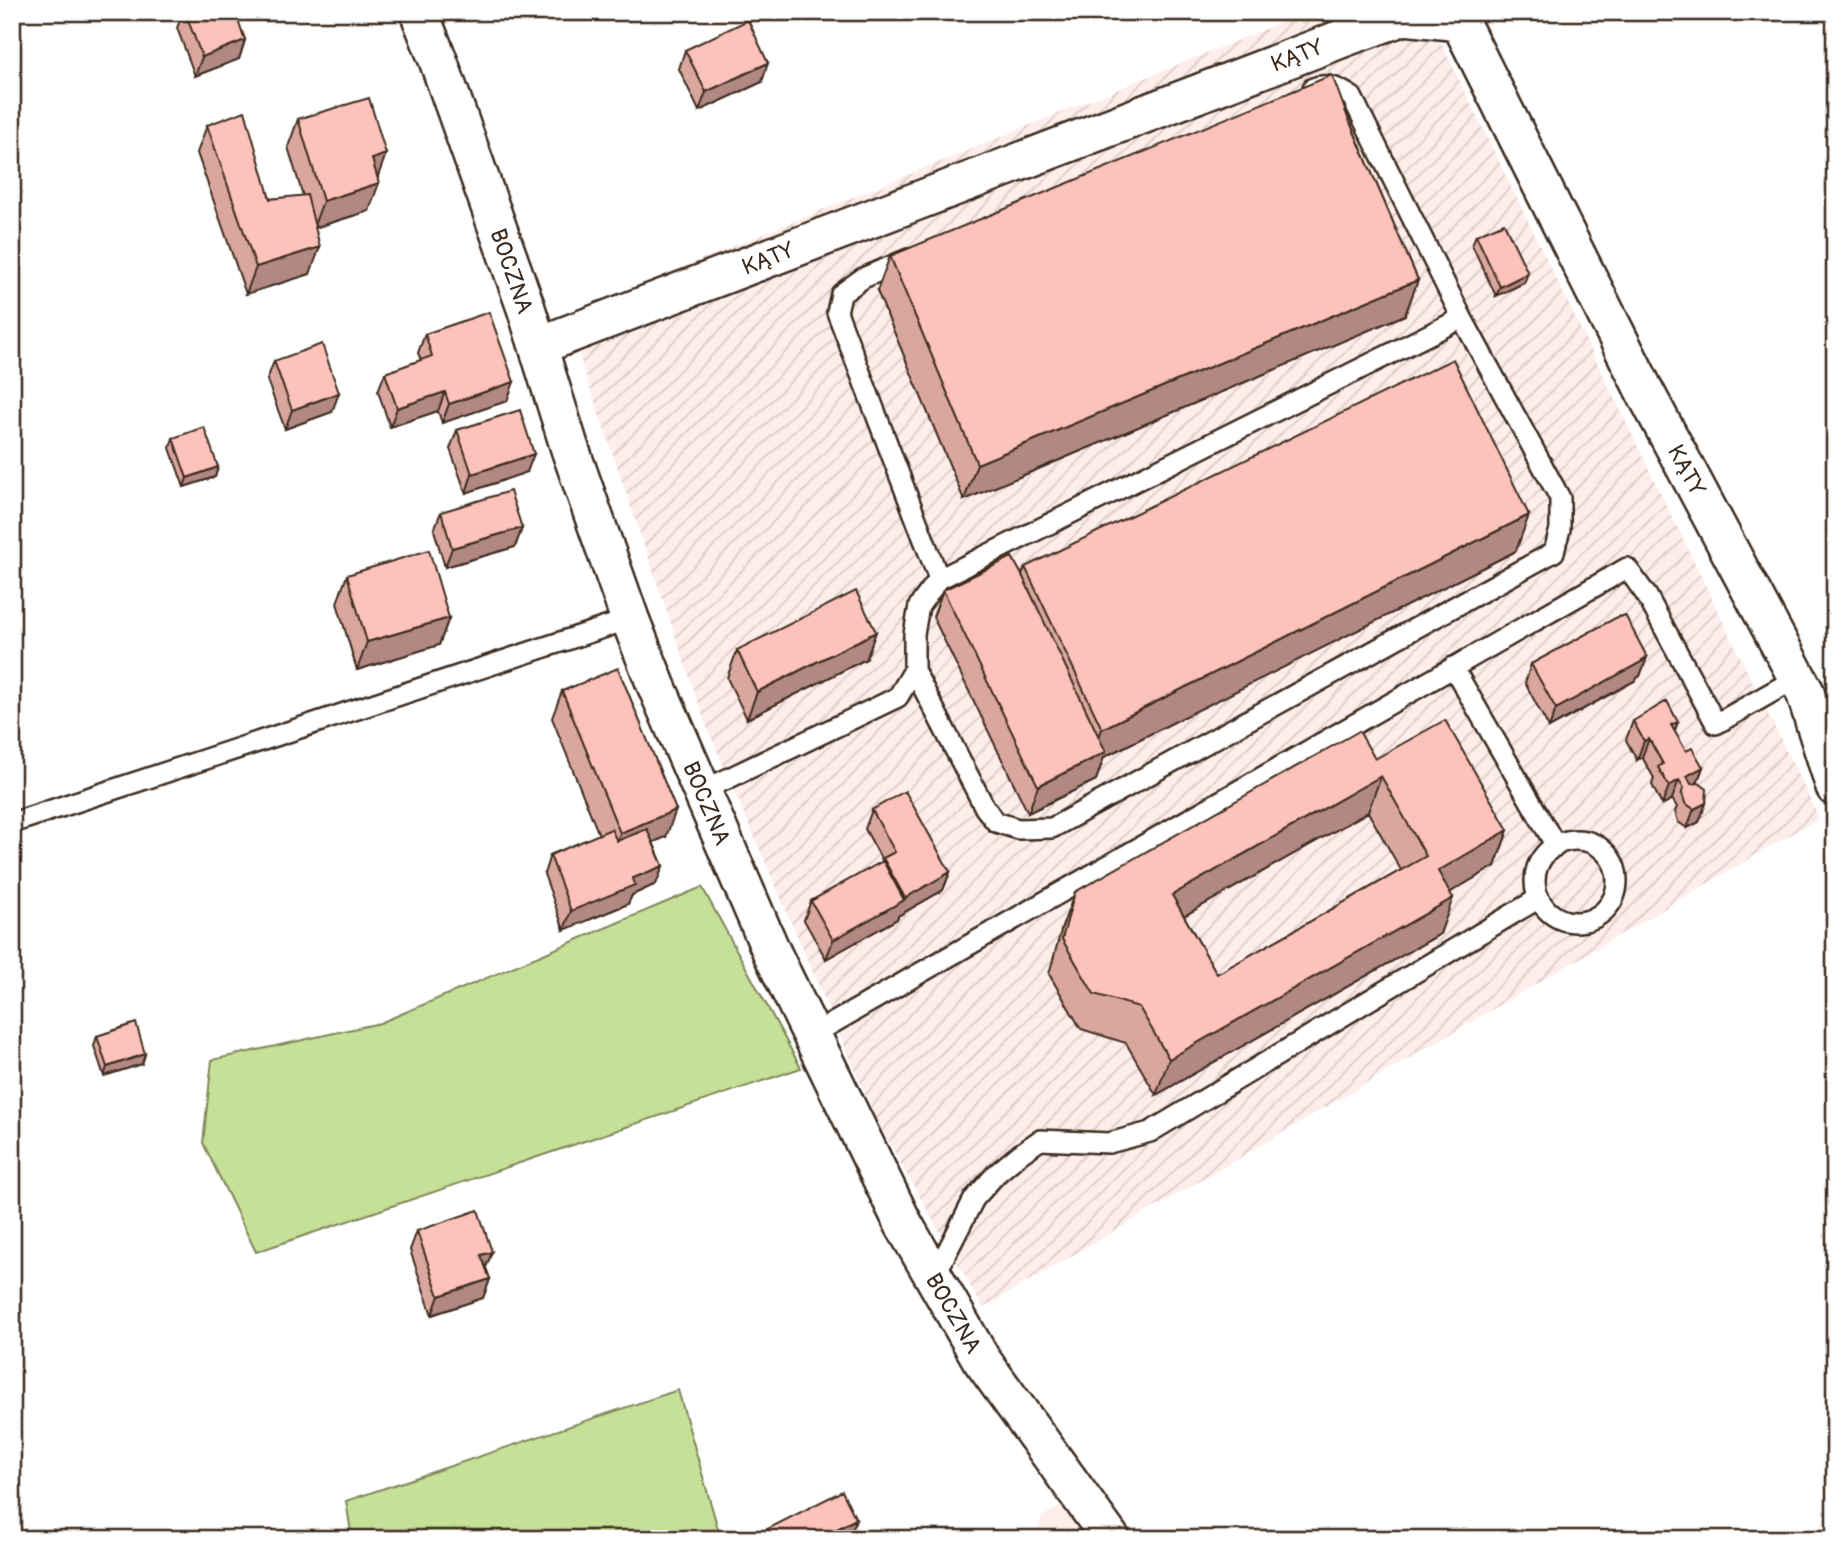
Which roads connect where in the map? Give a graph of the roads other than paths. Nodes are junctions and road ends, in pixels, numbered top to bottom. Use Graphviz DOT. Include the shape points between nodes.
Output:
graph roads {
  1 [pos="419,12"];
  2 [pos="1296,95"];
  3 [pos="927,251"];
  4 [pos="1462,318"];
  5 [pos="538,346"];
  6 [pos="939,579"];
  7 [pos="630,619"];
  8 [pos="1453,667"];
  9 [pos="914,670"];
  10 [pos="1797,678"];
  11 [pos="1835,787"];
  12 [pos="702,791"];
  13 [pos="12,824"];
  14 [pos="1556,846"];
  15 [pos="1539,898"];
  16 [pos="811,1035"];
  17 [pos="934,1277"];
  18 [pos="1111,1539"];
  1 -- 5 [label="street, BOCZNA"];
  2 -- 4 [label="lane" via="1321,84 1352,97"];
  3 -- 6 [label="lane" via="863,278 841,294 837,312"];
  4 -- 6 [label="lane"];
  4 -- 9 [label="lane" via="1560,498 1554,552 1052,828 1018,829 996,822"];
  5 -- 7 [label="street, BOCZNA"];
  5 -- 10 [label="street, KĄTY" via="1404,16 1460,22 1644,390"];
  6 -- 9 [label="lane" via="919,607"];
  7 -- 12 [label="street, BOCZNA"];
  7 -- 13 [label="lane"];
  8 -- 10 [label="lane" via="1627,568 1716,724"];
  8 -- 14 [label="lane"];
  8 -- 16 [label="lane"];
  9 -- 12 [label="lane" via="898,697"];
  10 -- 11 [label="street, KĄTY"];
  12 -- 16 [label="street, BOCZNA"];
  14 -- 15 [label="lane" via="1536,872"];
  14 -- 15 [label="lane" via="1575,841 1600,848 1616,870 1614,897 1596,917 1583,922 1557,917"];
  15 -- 17 [label="lane" via="1150,1132 1109,1143 1040,1140 996,1174 974,1199"];
  16 -- 17 [label="street, BOCZNA"];
  17 -- 18 [label="street, BOCZNA" via="981,1359"];
}
